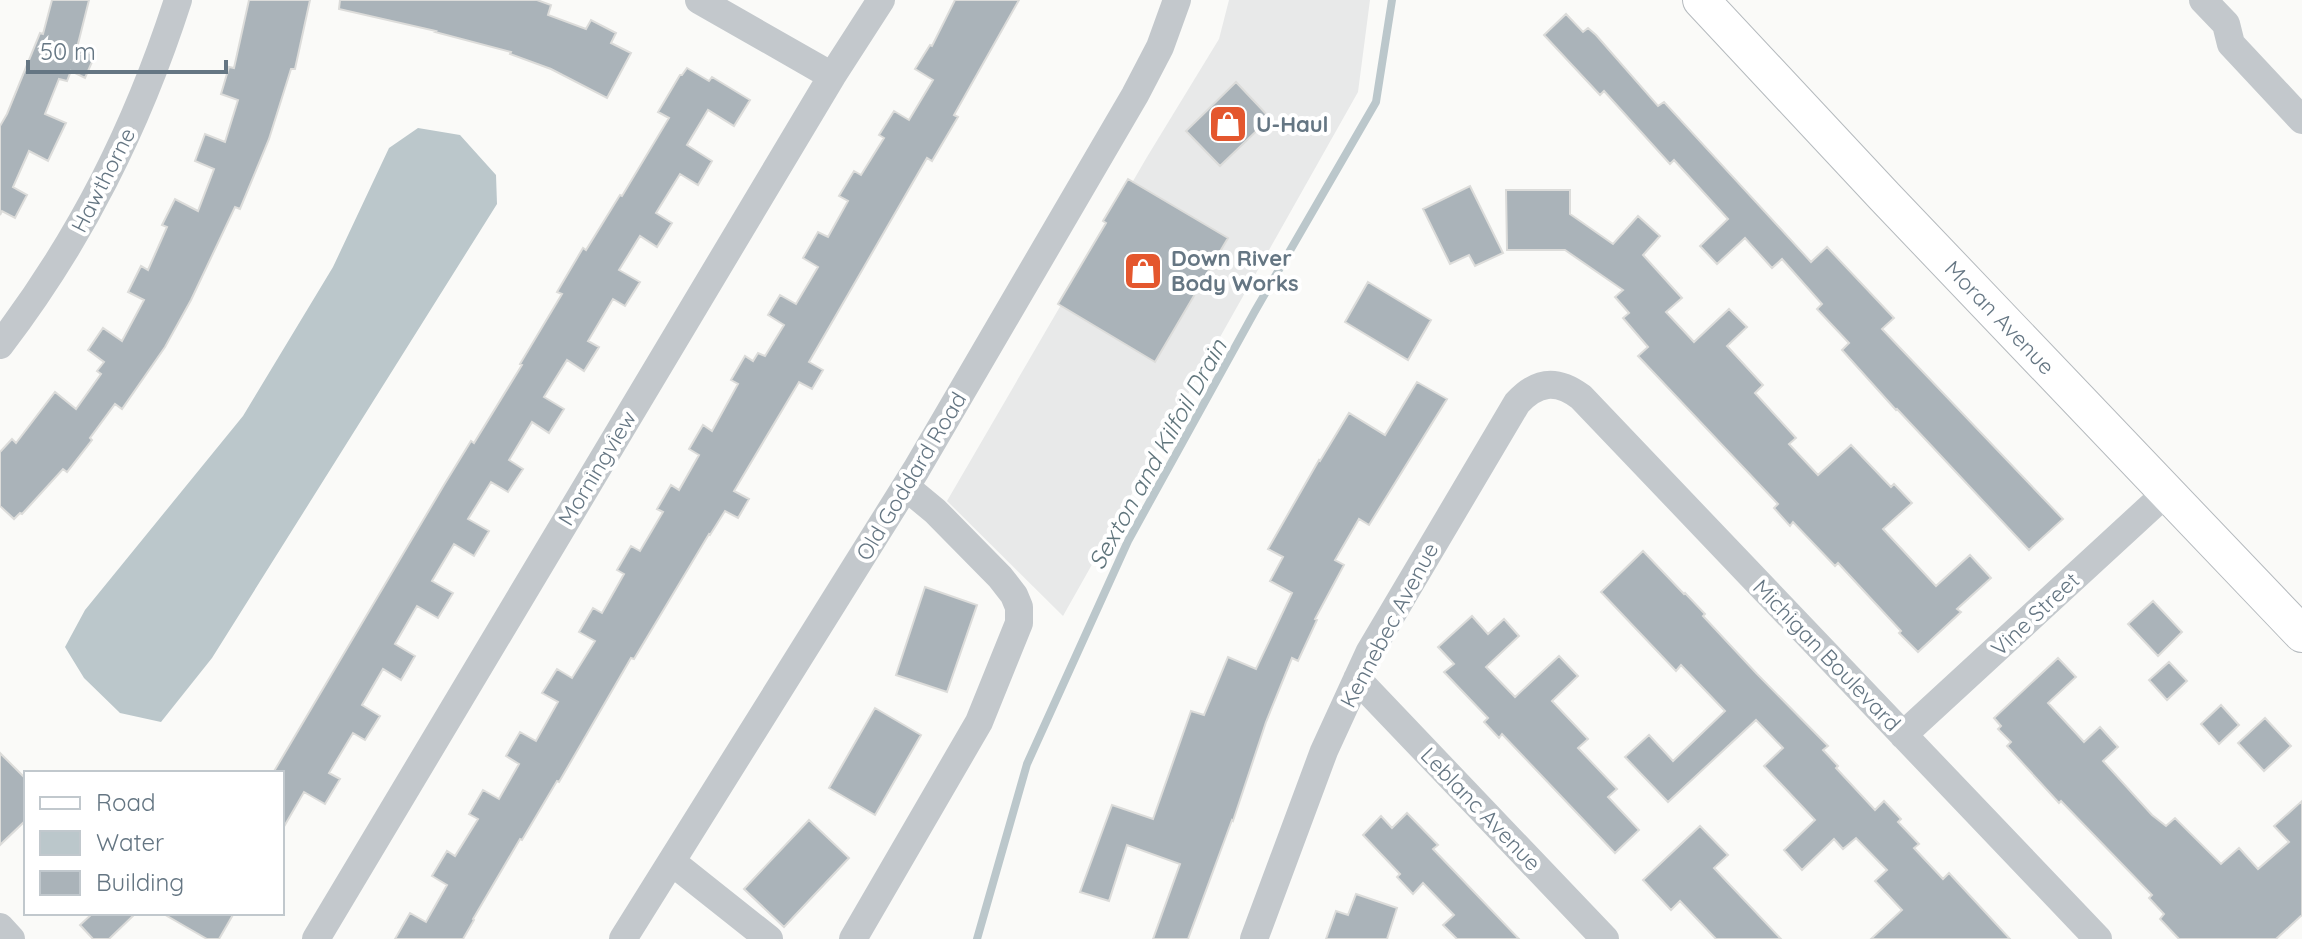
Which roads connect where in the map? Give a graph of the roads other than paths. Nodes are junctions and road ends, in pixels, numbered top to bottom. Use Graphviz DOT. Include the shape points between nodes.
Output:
graph roads {
  1 [pos="178,0"];
  2 [pos="699,0"];
  3 [pos="881,0"];
  4 [pos="1177,0"];
  5 [pos="1701,0"];
  6 [pos="2203,0"];
  7 [pos="832,76"];
  8 [pos="2302,120"];
  9 [pos="0,344"];
  10 [pos="1549,384"];
  11 [pos="906,487"];
  12 [pos="2167,492"];
  13 [pos="2302,634"];
  14 [pos="1357,679"];
  15 [pos="1903,735"];
  16 [pos="672,862"];
  17 [pos="0,927"];
  18 [pos="11,939"];
  19 [pos="316,939"];
  20 [pos="623,939"];
  21 [pos="769,939"];
  22 [pos="853,939"];
  23 [pos="1254,939"];
  24 [pos="1605,939"];
  25 [pos="2098,939"];
  1 -- 9 [label="street, Hawthorne" via="137,113 106,179 43,286"];
  2 -- 7 [label="street"];
  3 -- 7 [label="street, Morningview"];
  4 -- 11 [label="street, Old Goddard Road" via="1135,95"];
  5 -- 12 [label="main road, Moran Avenue"];
  6 -- 8 [label="street" via="2226,24 2231,44"];
  7 -- 19 [label="street, Morningview"];
  10 -- 14 [label="street, Kennebec Avenue" via="1534,388 1517,403"];
  10 -- 15 [label="street, Michigan Boulevard" via="1581,397"];
  11 -- 16 [label="street, Old Goddard Road"];
  11 -- 22 [label="street" via="1000,577 1019,607 1019,623 979,722"];
  12 -- 13 [label="main road, Moran Avenue"];
  12 -- 15 [label="street, Vine Street"];
  14 -- 23 [label="street, Kennebec Avenue" via="1324,751"];
  14 -- 24 [label="street, Leblanc Avenue"];
  15 -- 25 [label="street, Michigan Boulevard"];
  16 -- 20 [label="street, Old Goddard Road"];
  16 -- 21 [label="street"];
  17 -- 18 [label="street"];
}
